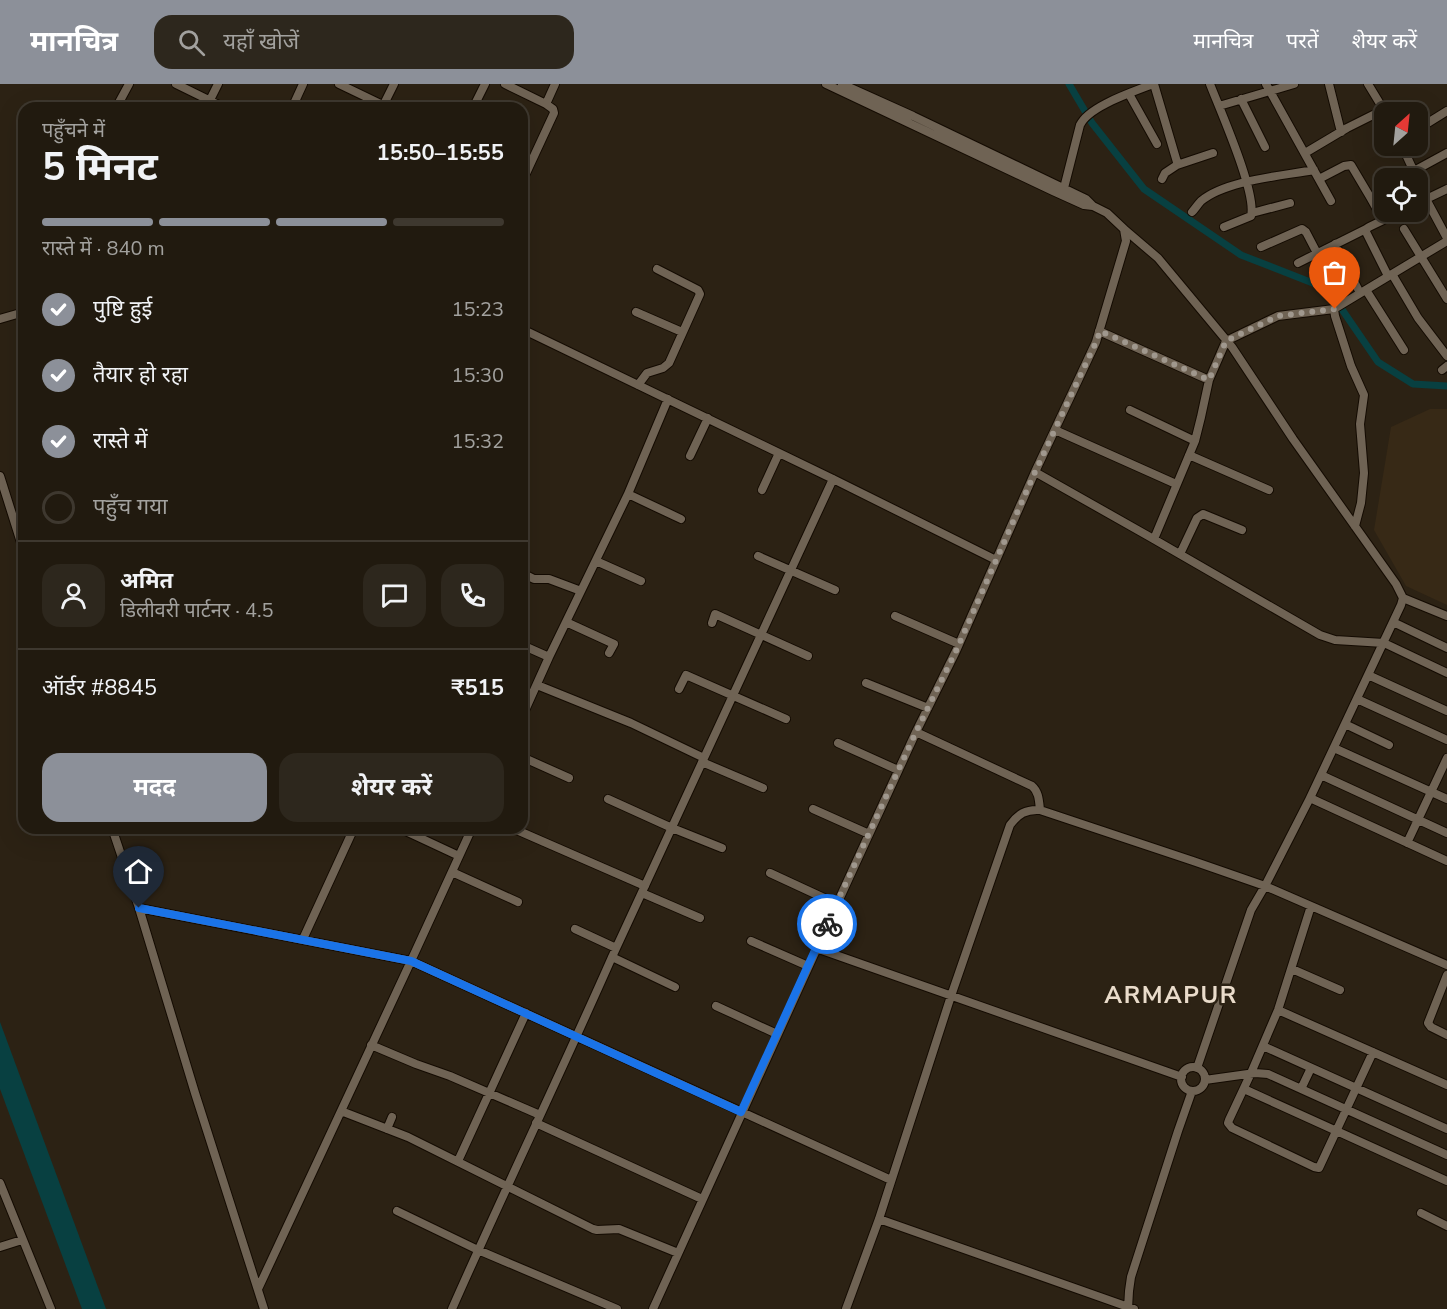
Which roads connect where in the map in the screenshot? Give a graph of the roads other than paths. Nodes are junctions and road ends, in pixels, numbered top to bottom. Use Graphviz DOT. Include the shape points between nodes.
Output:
graph roads {
  1 [pos="129,84"];
  2 [pos="176,84"];
  3 [pos="218,84"];
  4 [pos="303,84"];
  5 [pos="339,84"];
  6 [pos="394,84"];
  7 [pos="485,84"];
  8 [pos="505,84"];
  9 [pos="555,84"];
  10 [pos="826,84"];
  11 [pos="842,84"];
  12 [pos="1153,84"];
  13 [pos="1210,84"];
  14 [pos="1294,84"];
  15 [pos="1329,84"];
  16 [pos="1372,85"];
  17 [pos="1268,87"];
  18 [pos="1129,94"];
  19 [pos="1241,99"];
  20 [pos="119,102"];
  21 [pos="205,102"];
  22 [pos="209,102"];
  23 [pos="295,102"];
  24 [pos="375,102"];
  25 [pos="387,102"];
  26 [pos="476,102"];
  27 [pos="1380,102"];
  28 [pos="546,104"];
  29 [pos="1218,106"];
  30 [pos="1447,111"];
  31 [pos="1374,116"];
  32 [pos="1428,123"];
  33 [pos="1341,132"];
  34 [pos="1157,144"];
  35 [pos="1265,147"];
  36 [pos="1213,153"];
  37 [pos="1305,153"];
  38 [pos="1447,153"];
  39 [pos="528,163"];
  40 [pos="1177,165"];
  41 [pos="1427,168"];
  42 [pos="1314,170"];
  43 [pos="1162,179"];
  44 [pos="1319,179"];
  45 [pos="1247,182"];
  46 [pos="1064,188"];
  47 [pos="1447,189"];
  48 [pos="1428,198"];
  49 [pos="1331,201"];
  50 [pos="1290,203"];
  51 [pos="1428,203"];
  52 [pos="1374,204"];
  53 [pos="1093,206"];
  54 [pos="1192,212"];
  55 [pos="1252,213"];
  56 [pos="1379,222"];
  57 [pos="1224,227"];
  58 [pos="1124,229"];
  59 [pos="1366,229"];
  60 [pos="1404,229"];
  61 [pos="1447,239"];
  62 [pos="1335,244"];
  63 [pos="1261,247"];
  64 [pos="1317,253"];
  65 [pos="1420,257"];
  66 [pos="1298,262"];
  67 [pos="657,269"];
  68 [pos="1390,275"];
  69 [pos="1363,291"];
  70 [pos="1447,299"];
  71 [pos="1336,308"];
  72 [pos="636,312"];
  73 [pos="18,314"];
  74 [pos="0,319"];
  75 [pos="1100,331"];
  76 [pos="528,332"];
  77 [pos="682,332"];
  78 [pos="1226,341"];
  79 [pos="1404,350"];
  80 [pos="1447,356"];
  81 [pos="1209,380"];
  82 [pos="638,385"];
  83 [pos="668,399"];
  84 [pos="1130,410"];
  85 [pos="708,418"];
  86 [pos="1055,430"];
  87 [pos="1195,441"];
  88 [pos="779,453"];
  89 [pos="1188,455"];
  90 [pos="690,456"];
  91 [pos="1035,472"];
  92 [pos="0,476"];
  93 [pos="833,479"];
  94 [pos="1176,484"];
  95 [pos="762,490"];
  96 [pos="1269,490"];
  97 [pos="628,494"];
  98 [pos="681,519"];
  99 [pos="1355,526"];
  100 [pos="1242,530"];
  101 [pos="18,533"];
  102 [pos="1154,539"];
  103 [pos="1180,554"];
  104 [pos="758,556"];
  105 [pos="996,560"];
  106 [pos="596,561"];
  107 [pos="791,571"];
  108 [pos="528,576"];
  109 [pos="641,581"];
  110 [pos="835,590"];
  111 [pos="581,591"];
  112 [pos="1403,598"];
  113 [pos="895,616"];
  114 [pos="1447,616"];
  115 [pos="566,622"];
  116 [pos="1393,622"];
  117 [pos="712,623"];
  118 [pos="761,634"];
  119 [pos="1383,643"];
  120 [pos="959,644"];
  121 [pos="528,648"];
  122 [pos="1447,648"];
  123 [pos="609,653"];
  124 [pos="808,656"];
  125 [pos="549,657"];
  126 [pos="1447,673"];
  127 [pos="1368,675"];
  128 [pos="866,683"];
  129 [pos="537,685"];
  130 [pos="679,689"];
  131 [pos="733,696"];
  132 [pos="1357,699"];
  133 [pos="528,704"];
  134 [pos="927,708"];
  135 [pos="1447,711"];
  136 [pos="786,719"];
  137 [pos="1345,724"];
  138 [pos="916,732"];
  139 [pos="1447,740"];
  140 [pos="838,743"];
  141 [pos="1389,745"];
  142 [pos="1334,748"];
  143 [pos="1447,758"];
  144 [pos="528,760"];
  145 [pos="703,760"];
  146 [pos="1445,769"];
  147 [pos="898,770"];
  148 [pos="1321,775"];
  149 [pos="568,778"];
  150 [pos="764,788"];
  151 [pos="1431,791"];
  152 [pos="1310,798"];
  153 [pos="608,799"];
  154 [pos="1447,799"];
  155 [pos="813,809"];
  156 [pos="1040,810"];
  157 [pos="1418,820"];
  158 [pos="672,828"];
  159 [pos="1447,833"];
  160 [pos="114,834"];
  161 [pos="351,834"];
  162 [pos="412,834"];
  163 [pos="469,834"];
  164 [pos="525,834"];
  165 [pos="869,834"];
  166 [pos="1407,843"];
  167 [pos="722,848"];
  168 [pos="459,856"];
  169 [pos="1447,861"];
  170 [pos="452,872"];
  171 [pos="771,873"];
  172 [pos="1266,886"];
  173 [pos="644,889"];
  174 [pos="518,902"];
  175 [pos="837,904"];
  176 [pos="1311,906"];
  177 [pos="139,908"];
  178 [pos="700,918"];
  179 [pos="575,929"];
  180 [pos="303,939"];
  181 [pos="751,941"];
  182 [pos="616,948"];
  183 [pos="816,948"];
  184 [pos="612,957"];
  185 [pos="411,961"];
  186 [pos="1447,965"];
  187 [pos="808,966"];
  188 [pos="1292,969"];
  189 [pos="1447,975"];
  190 [pos="675,987"];
  191 [pos="1340,990"];
  192 [pos="951,996"];
  193 [pos="716,1006"];
  194 [pos="1278,1010"];
  195 [pos="526,1013"];
  196 [pos="777,1034"];
  197 [pos="1447,1035"];
  198 [pos="577,1037"];
  199 [pos="371,1045"];
  200 [pos="1263,1046"];
  201 [pos="1373,1052"];
  202 [pos="1197,1068"];
  203 [pos="1311,1068"];
  204 [pos="1251,1073"];
  205 [pos="1182,1077"];
  206 [pos="1205,1080"];
  207 [pos="1447,1085"];
  208 [pos="1356,1088"];
  209 [pos="1244,1089"];
  210 [pos="1301,1089"];
  211 [pos="1192,1091"];
  212 [pos="489,1093"];
  213 [pos="1346,1109"];
  214 [pos="341,1111"];
  215 [pos="741,1112"];
  216 [pos="392,1118"];
  217 [pos="538,1119"];
  218 [pos="387,1129"];
  219 [pos="1447,1129"];
  220 [pos="1336,1131"];
  221 [pos="1447,1155"];
  222 [pos="458,1161"];
  223 [pos="891,1180"];
  224 [pos="1447,1181"];
  225 [pos="0,1183"];
  226 [pos="507,1187"];
  227 [pos="702,1199"];
  228 [pos="397,1211"];
  229 [pos="1421,1213"];
  230 [pos="879,1220"];
  231 [pos="1447,1226"];
  232 [pos="22,1240"];
  233 [pos="0,1247"];
  234 [pos="478,1250"];
  235 [pos="678,1253"];
  236 [pos="258,1289"];
  237 [pos="1130,1308"];
  238 [pos="51,1309"];
  239 [pos="264,1309"];
  240 [pos="452,1309"];
  241 [pos="617,1309"];
  242 [pos="653,1309"];
  243 [pos="846,1309"];
  1 -- 20 [label="street"];
  2 -- 21 [label="street"];
  3 -- 22 [label="street"];
  4 -- 23 [label="street"];
  5 -- 24 [label="street"];
  6 -- 25 [label="street"];
  7 -- 26 [label="street"];
  8 -- 28 [label="street"];
  9 -- 28 [label="street"];
  10 -- 53 [label="street"];
  11 -- 46 [label="street"];
  12 -- 18 [label="street"];
  12 -- 40 [label="street"];
  13 -- 29 [label="street"];
  14 -- 17 [label="street"];
  15 -- 33 [label="street"];
  16 -- 27 [label="street"];
  17 -- 19 [label="street"];
  17 -- 37 [label="street"];
  18 -- 34 [label="street"];
  18 -- 46 [label="street" via="1086,116 1080,125"];
  19 -- 29 [label="street"];
  19 -- 35 [label="street"];
  28 -- 39 [label="street" via="554,113"];
  29 -- 45 [label="street"];
  30 -- 32 [label="street"];
  31 -- 33 [label="street"];
  33 -- 37 [label="street"];
  36 -- 40 [label="street"];
  37 -- 42 [label="street"];
  38 -- 41 [label="street"];
  40 -- 43 [label="street"];
  42 -- 44 [label="street"];
  42 -- 45 [label="street"];
  44 -- 49 [label="street"];
  44 -- 52 [label="street" via="1351,165"];
  45 -- 54 [label="street" via="1212,194"];
  45 -- 55 [label="street"];
  46 -- 53 [label="street"];
  47 -- 48 [label="street"];
  50 -- 55 [label="street"];
  51 -- 61 [label="street"];
  53 -- 58 [label="street"];
  55 -- 57 [label="street"];
  56 -- 59 [label="street"];
  58 -- 75 [label="street" via="1126,241"];
  58 -- 78 [label="street" via="1158,258"];
  59 -- 62 [label="street"];
  59 -- 68 [label="street"];
  60 -- 65 [label="street"];
  61 -- 65 [label="street"];
  62 -- 64 [label="street"];
  62 -- 69 [label="street"];
  63 -- 64 [label="street" via="1302,229"];
  64 -- 66 [label="street"];
  65 -- 68 [label="street"];
  65 -- 70 [label="street"];
  67 -- 77 [label="street" via="700,291"];
  68 -- 69 [label="street"];
  68 -- 80 [label="street"];
  69 -- 71 [label="street"];
  69 -- 79 [label="street"];
  71 -- 78 [label="street" via="1278,316"];
  71 -- 99 [label="street" via="1349,362 1364,395 1360,424 1364,474"];
  72 -- 77 [label="street"];
  73 -- 74 [label="street"];
  75 -- 81 [label="street"];
  75 -- 86 [label="street"];
  76 -- 82 [label="street"];
  77 -- 82 [label="street" via="666,367 647,373"];
  78 -- 81 [label="street"];
  78 -- 99 [label="street"];
  81 -- 87 [label="street"];
  82 -- 83 [label="street"];
  83 -- 85 [label="street"];
  83 -- 97 [label="street"];
  84 -- 87 [label="street"];
  85 -- 88 [label="street"];
  85 -- 90 [label="street"];
  86 -- 91 [label="street"];
  86 -- 94 [label="street"];
  87 -- 89 [label="street"];
  88 -- 93 [label="street"];
  88 -- 95 [label="street"];
  89 -- 94 [label="street"];
  89 -- 96 [label="street"];
  91 -- 102 [label="street"];
  91 -- 105 [label="street"];
  92 -- 101 [label="street"];
  93 -- 105 [label="street"];
  93 -- 107 [label="street"];
  94 -- 102 [label="street"];
  97 -- 98 [label="street"];
  97 -- 106 [label="street"];
  99 -- 112 [label="street"];
  100 -- 103 [label="street" via="1203,514 1197,518"];
  102 -- 103 [label="street"];
  103 -- 119 [label="street" via="1320,635 1335,640"];
  104 -- 107 [label="street"];
  105 -- 120 [label="street"];
  106 -- 109 [label="street"];
  106 -- 111 [label="street"];
  107 -- 110 [label="street"];
  107 -- 118 [label="street"];
  108 -- 111 [label="street"];
  111 -- 115 [label="street"];
  112 -- 114 [label="street"];
  112 -- 116 [label="street"];
  113 -- 120 [label="street"];
  115 -- 123 [label="street" via="614,644"];
  115 -- 125 [label="street"];
  116 -- 119 [label="street"];
  116 -- 122 [label="street"];
  117 -- 118 [label="street" via="716,614"];
  118 -- 124 [label="street"];
  118 -- 131 [label="street"];
  119 -- 126 [label="street"];
  119 -- 127 [label="street"];
  120 -- 134 [label="street"];
  121 -- 125 [label="street"];
  125 -- 129 [label="street"];
  127 -- 132 [label="street"];
  127 -- 135 [label="street"];
  128 -- 134 [label="street"];
  129 -- 133 [label="street"];
  129 -- 145 [label="street" via="631,723"];
  130 -- 131 [label="street" via="686,675"];
  131 -- 136 [label="street"];
  131 -- 145 [label="street"];
  132 -- 137 [label="street"];
  132 -- 139 [label="street"];
  134 -- 138 [label="street"];
  137 -- 141 [label="street"];
  137 -- 142 [label="street"];
  138 -- 147 [label="street"];
  138 -- 156 [label="street" via="1032,786 1038,794"];
  140 -- 147 [label="street"];
  142 -- 148 [label="street"];
  142 -- 151 [label="street"];
  143 -- 146 [label="street"];
  144 -- 149 [label="street"];
  145 -- 150 [label="street"];
  145 -- 158 [label="street"];
  146 -- 151 [label="street"];
  147 -- 165 [label="street"];
  148 -- 152 [label="street"];
  148 -- 157 [label="street"];
  151 -- 154 [label="street"];
  151 -- 157 [label="street"];
  152 -- 166 [label="street"];
  152 -- 172 [label="street"];
  153 -- 158 [label="street"];
  155 -- 165 [label="street"];
  156 -- 172 [label="street"];
  156 -- 192 [label="street" via="1028,810 1010,825"];
  157 -- 159 [label="street"];
  157 -- 166 [label="street"];
  158 -- 167 [label="street"];
  158 -- 173 [label="street"];
  160 -- 177 [label="street"];
  161 -- 180 [label="street"];
  162 -- 168 [label="street"];
  163 -- 168 [label="street"];
  164 -- 173 [label="street"];
  165 -- 175 [label="street"];
  166 -- 169 [label="street"];
  168 -- 170 [label="street"];
  170 -- 174 [label="street"];
  170 -- 185 [label="street"];
  171 -- 175 [label="street"];
  172 -- 176 [label="street"];
  172 -- 202 [label="street" via="1251,910"];
  173 -- 178 [label="street"];
  173 -- 182 [label="street"];
  175 -- 183 [label="street"];
  176 -- 186 [label="street"];
  176 -- 188 [label="street"];
  177 -- 180 [label="street"];
  177 -- 236 [label="street"];
  179 -- 182 [label="street"];
  180 -- 185 [label="street"];
  181 -- 187 [label="street"];
  182 -- 184 [label="street"];
  183 -- 187 [label="street"];
  183 -- 192 [label="street"];
  184 -- 190 [label="street"];
  184 -- 198 [label="street"];
  185 -- 195 [label="street"];
  185 -- 199 [label="street"];
  187 -- 196 [label="street"];
  188 -- 191 [label="street"];
  188 -- 194 [label="street"];
  189 -- 197 [label="street" via="1428,1023"];
  192 -- 205 [label="street"];
  192 -- 223 [label="street"];
  193 -- 196 [label="street"];
  194 -- 200 [label="street"];
  194 -- 201 [label="street"];
  195 -- 198 [label="street"];
  195 -- 212 [label="street"];
  196 -- 215 [label="street"];
  198 -- 215 [label="street"];
  198 -- 217 [label="street"];
  199 -- 212 [label="street"];
  199 -- 214 [label="street"];
  200 -- 203 [label="street"];
  200 -- 204 [label="street"];
  201 -- 207 [label="street"];
  201 -- 208 [label="street"];
  202 -- 205 [label="street" via="1189,1069"];
  202 -- 206 [label="street"];
  203 -- 208 [label="street"];
  203 -- 210 [label="street"];
  204 -- 206 [label="street"];
  204 -- 209 [label="street"];
  204 -- 210 [label="street" via="1268,1074"];
  205 -- 211 [label="street" via="1185,1088"];
  206 -- 211 [label="street" via="1200,1089"];
  208 -- 213 [label="street"];
  208 -- 219 [label="street"];
  209 -- 220 [label="street"];
  209 -- 220 [label="street" via="1229,1126 1314,1167 1321,1165"];
  210 -- 213 [label="street"];
  211 -- 237 [label="street" via="1131,1277"];
  212 -- 217 [label="street"];
  212 -- 222 [label="street"];
  213 -- 220 [label="street"];
  213 -- 221 [label="street"];
  214 -- 218 [label="street"];
  214 -- 236 [label="street"];
  215 -- 223 [label="street"];
  215 -- 227 [label="street"];
  216 -- 218 [label="street"];
  217 -- 226 [label="street"];
  217 -- 227 [label="street"];
  218 -- 222 [label="street"];
  220 -- 224 [label="street"];
  222 -- 226 [label="street"];
  223 -- 230 [label="street"];
  225 -- 232 [label="street"];
  226 -- 234 [label="street"];
  226 -- 235 [label="street" via="593,1229 619,1229"];
  227 -- 235 [label="street"];
  228 -- 234 [label="street"];
  229 -- 231 [label="street"];
  230 -- 237 [label="street"];
  230 -- 243 [label="street"];
  232 -- 233 [label="street"];
  232 -- 238 [label="street"];
  234 -- 240 [label="street"];
  234 -- 241 [label="street"];
  235 -- 242 [label="street"];
  236 -- 239 [label="street"];
}
